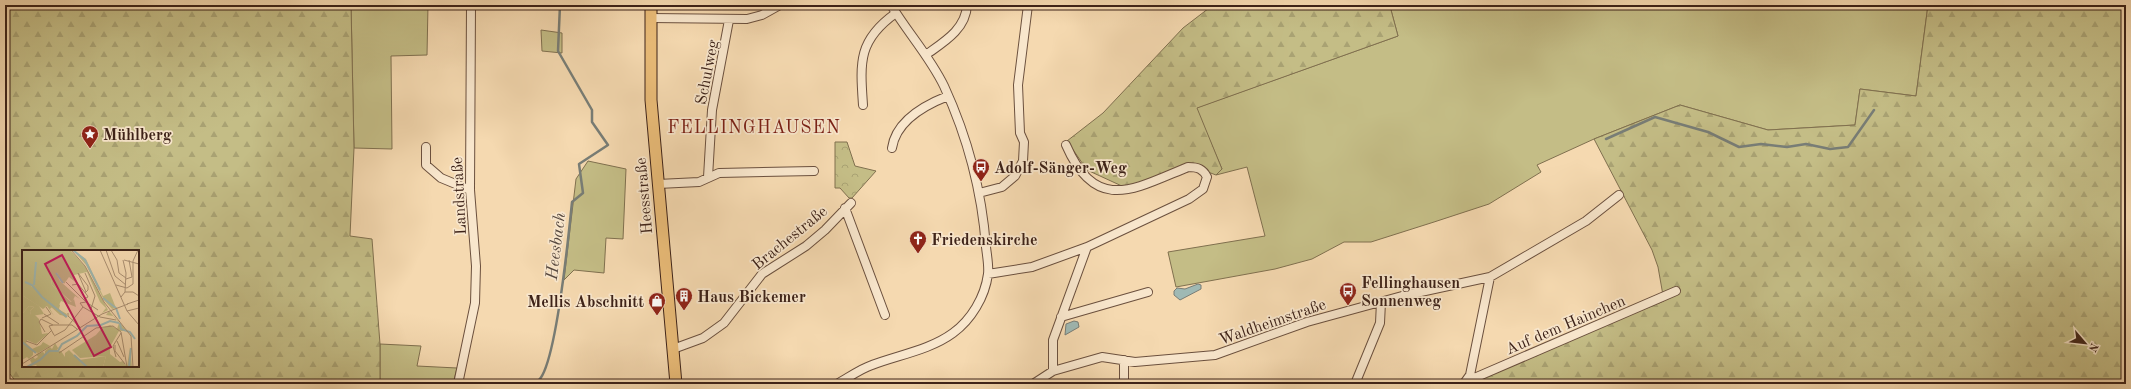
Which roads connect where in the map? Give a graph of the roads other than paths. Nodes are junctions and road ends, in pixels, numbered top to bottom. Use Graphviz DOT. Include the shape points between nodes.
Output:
graph roads {
  1 [pos="472,5"];
  2 [pos="651,5"];
  3 [pos="780,5"];
  4 [pos="892,5"];
  5 [pos="967,5"];
  6 [pos="1028,5"];
  7 [pos="896,13"];
  8 [pos="651,18"];
  9 [pos="729,20"];
  10 [pos="927,54"];
  11 [pos="948,96"];
  12 [pos="863,105"];
  13 [pos="1066,145"];
  14 [pos="426,147"];
  15 [pos="892,148"];
  16 [pos="814,171"];
  17 [pos="708,177"];
  18 [pos="658,184"];
  19 [pos="470,190"];
  20 [pos="979,193"];
  21 [pos="1618,195"];
  22 [pos="1087,247"];
  23 [pos="988,274"];
  24 [pos="1490,276"];
  25 [pos="1676,291"];
  26 [pos="1148,292"];
  27 [pos="1381,302"];
  28 [pos="885,315"];
  29 [pos="1061,317"];
  30 [pos="673,349"];
  31 [pos="1124,360"];
  32 [pos="1053,371"];
  33 [pos="1464,383"];
  34 [pos="458,384"];
  35 [pos="676,384"];
  36 [pos="837,384"];
  37 [pos="1033,384"];
  38 [pos="1124,384"];
  39 [pos="1355,384"];
  1 -- 19 [label="street, Landstraße"];
  2 -- 8 [label="main road, Heesstraße"];
  3 -- 9 [label="street" via="756,17"];
  4 -- 7 [label="street"];
  5 -- 10 [label="street" via="960,25 953,34"];
  6 -- 20 [label="street" via="1018,85 1020,133 1024,142 1023,161 1010,181 1002,187"];
  7 -- 10 [label="street"];
  7 -- 12 [label="street" via="878,27 866,46 861,78"];
  8 -- 9 [label="street"];
  8 -- 18 [label="main road, Heesstraße" via="651,100"];
  9 -- 17 [label="street, Schulweg" via="712,110"];
  10 -- 11 [label="street"];
  11 -- 15 [label="street" via="929,104 907,121 896,133"];
  11 -- 20 [label="street"];
  13 -- 22 [label="street" via="1083,176 1105,188 1117,191 1137,188 1188,167 1204,171 1207,177 1203,189 1189,199"];
  14 -- 19 [label="street" via="426,165 440,178"];
  16 -- 17 [label="street" via="719,173"];
  17 -- 18 [label="street" via="699,182"];
  18 -- 30 [label="main road, Heesstraße"];
  19 -- 34 [label="street, Landstraße" via="476,266 475,303"];
  20 -- 23 [label="street"];
  21 -- 24 [label="street, Waldheimstraße" via="1586,221"];
  22 -- 23 [label="street" via="1032,267"];
  22 -- 29 [label="street"];
  23 -- 36 [label="street" via="975,309 953,333 940,341 870,365"];
  24 -- 27 [label="street, Waldheimstraße"];
  24 -- 33 [label="street" via="1470,375"];
  25 -- 33 [label="street, Auf dem Hainchen"];
  26 -- 29 [label="street"];
  27 -- 31 [label="street, Waldheimstraße" via="1283,329 1215,355 1135,362"];
  27 -- 39 [label="street" via="1380,323"];
  28 -- 30 [label="street, Brachestraße" via="848,206 806,246 762,274 724,323 703,338"];
  29 -- 32 [label="street" via="1053,340"];
  30 -- 35 [label="main road, Heesstraße"];
  31 -- 32 [label="street" via="1102,357"];
  31 -- 38 [label="street"];
  32 -- 37 [label="street"];
}
